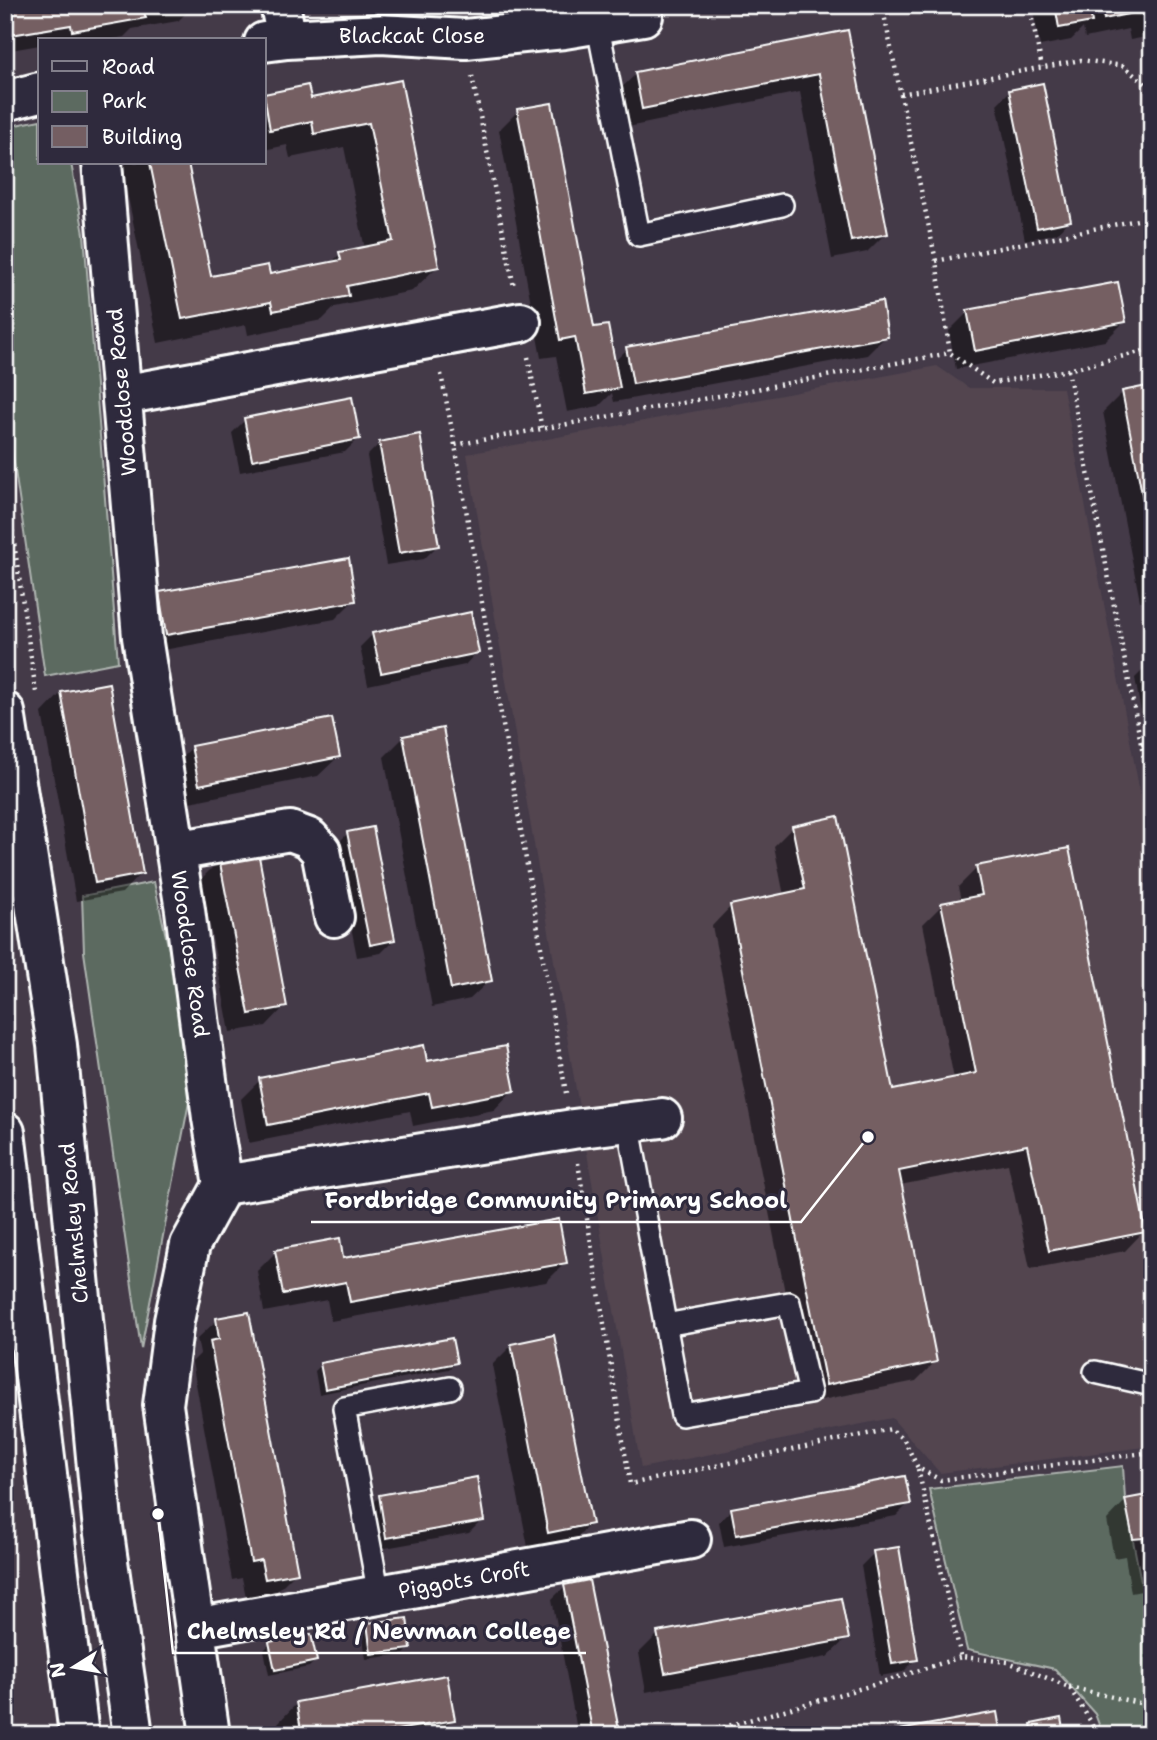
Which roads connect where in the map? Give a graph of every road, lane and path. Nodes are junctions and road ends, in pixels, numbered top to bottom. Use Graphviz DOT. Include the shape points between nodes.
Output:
graph roads {
  1 [pos="882,5"];
  2 [pos="1029,5"];
  3 [pos="643,16"];
  4 [pos="597,22"];
  5 [pos="277,29"];
  6 [pos="465,39"];
  7 [pos="1042,67"];
  8 [pos="1152,89"];
  9 [pos="38,93"];
  10 [pos="901,94"];
  11 [pos="5,101"];
  12 [pos="102,164"];
  13 [pos="782,205"];
  14 [pos="1152,217"];
  15 [pos="936,261"];
  16 [pos="521,322"];
  17 [pos="434,338"];
  18 [pos="1152,349"];
  19 [pos="950,353"];
  20 [pos="1068,370"];
  21 [pos="122,395"];
  22 [pos="542,429"];
  23 [pos="455,445"];
  24 [pos="5,712"];
  25 [pos="1152,741"];
  26 [pos="1141,744"];
  27 [pos="1152,800"];
  28 [pos="176,851"];
  29 [pos="334,917"];
  30 [pos="645,1120"];
  31 [pos="573,1129"];
  32 [pos="5,1132"];
  33 [pos="223,1185"];
  34 [pos="665,1325"];
  35 [pos="1095,1372"];
  36 [pos="1152,1385"];
  37 [pos="450,1388"];
  38 [pos="1152,1452"];
  39 [pos="918,1468"];
  40 [pos="691,1539"];
  41 [pos="379,1595"];
  42 [pos="195,1628"];
  43 [pos="961,1657"];
  44 [pos="1069,1687"];
  45 [pos="1152,1706"];
  46 [pos="79,1735"];
  47 [pos="133,1735"];
  48 [pos="210,1735"];
  49 [pos="696,1735"];
  50 [pos="1096,1735"];
  1 -- 10 [label="path"];
  2 -- 7 [label="path"];
  3 -- 4 [label="street, Blackcat Close"];
  4 -- 6 [label="street, Blackcat Close"];
  4 -- 13 [label="lane" via="639,235"];
  5 -- 6 [label="street, Blackcat Close"];
  6 -- 16 [label="path"];
  7 -- 8 [label="path" via="1081,60 1124,66"];
  7 -- 10 [label="path"];
  9 -- 11 [label="street"];
  10 -- 15 [label="path"];
  12 -- 21 [label="street, Woodclose Road"];
  14 -- 15 [label="path"];
  15 -- 19 [label="path"];
  16 -- 17 [label="street"];
  16 -- 22 [label="path"];
  17 -- 21 [label="street"];
  17 -- 23 [label="path"];
  18 -- 20 [label="path"];
  19 -- 20 [label="path" via="993,383"];
  19 -- 22 [label="path"];
  20 -- 26 [label="path"];
  21 -- 28 [label="street, Woodclose Road" via="142,637"];
  22 -- 23 [label="path"];
  23 -- 31 [label="path"];
  24 -- 47 [label="street, Chelmsley Road" via="57,1045 102,1520"];
  25 -- 26 [label="path"];
  26 -- 27 [label="path"];
  28 -- 29 [label="street" via="290,831 309,838 321,851"];
  28 -- 33 [label="street, Woodclose Road"];
  30 -- 31 [label="street"];
  30 -- 34 [label="lane"];
  31 -- 33 [label="street"];
  31 -- 39 [label="path" via="630,1484 891,1429 904,1440"];
  32 -- 46 [label="street"];
  33 -- 42 [label="street" via="190,1245 163,1405"];
  34 -- 34 [label="lane" via="682,1416 810,1393 789,1303"];
  35 -- 36 [label="lane"];
  37 -- 41 [label="lane" via="344,1408"];
  38 -- 39 [label="path" via="941,1480"];
  39 -- 43 [label="path"];
  40 -- 41 [label="street, Piggots Croft"];
  41 -- 42 [label="street, Piggots Croft"];
  42 -- 48 [label="street"];
  43 -- 44 [label="path" via="1009,1662"];
  43 -- 49 [label="path"];
  44 -- 45 [label="path"];
  44 -- 50 [label="path"];
}
